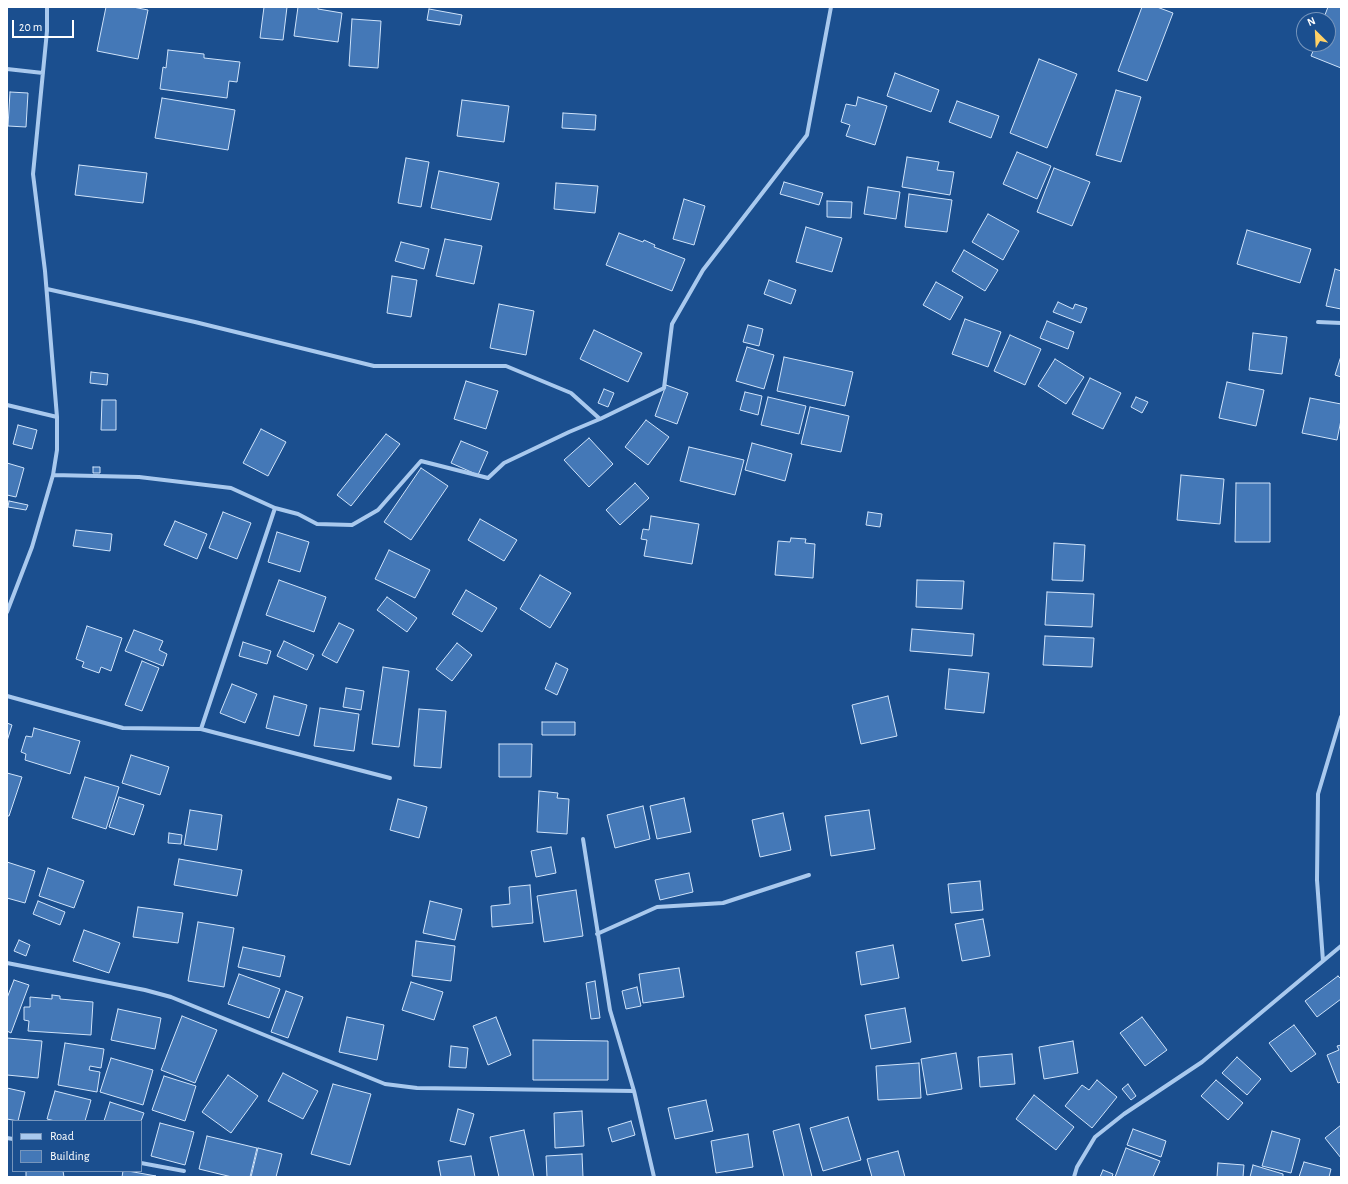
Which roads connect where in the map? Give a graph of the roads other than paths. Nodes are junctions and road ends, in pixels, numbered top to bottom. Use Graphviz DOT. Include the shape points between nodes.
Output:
graph roads {
  1 [pos="47,7"];
  2 [pos="831,7"];
  3 [pos="7,69"];
  4 [pos="43,73"];
  5 [pos="47,289"];
  6 [pos="1318,322"];
  7 [pos="1341,323"];
  8 [pos="7,405"];
  9 [pos="57,417"];
  10 [pos="600,419"];
  11 [pos="53,475"];
  12 [pos="275,508"];
  13 [pos="7,612"];
  14 [pos="7,696"];
  15 [pos="1341,717"];
  16 [pos="201,728"];
  17 [pos="390,778"];
  18 [pos="583,839"];
  19 [pos="809,875"];
  20 [pos="597,934"];
  21 [pos="1341,946"];
  22 [pos="1323,961"];
  23 [pos="7,962"];
  24 [pos="634,1091"];
  25 [pos="142,1163"];
  26 [pos="184,1171"];
  27 [pos="654,1177"];
  28 [pos="1074,1177"];
  1 -- 4 [label="street" via="48,31"];
  2 -- 10 [label="street" via="807,135 703,270 672,324 664,388"];
  3 -- 4 [label="street"];
  4 -- 5 [label="street" via="33,174"];
  5 -- 9 [label="street"];
  5 -- 10 [label="street" via="374,366 506,366 571,393"];
  6 -- 7 [label="street"];
  8 -- 9 [label="street"];
  9 -- 11 [label="street" via="57,450"];
  10 -- 12 [label="street" via="504,463 488,478 421,461 378,510 352,525 317,524 298,514"];
  11 -- 12 [label="street" via="139,477 231,488"];
  11 -- 13 [label="street" via="32,546"];
  12 -- 16 [label="street"];
  14 -- 16 [label="street" via="123,728"];
  15 -- 22 [label="street" via="1318,794 1317,880"];
  16 -- 17 [label="street"];
  18 -- 20 [label="street"];
  19 -- 20 [label="street" via="723,903 657,907"];
  20 -- 24 [label="street" via="610,1010"];
  21 -- 22 [label="street"];
  22 -- 28 [label="street" via="1202,1062 1124,1114 1095,1137"];
  23 -- 24 [label="street" via="171,997 385,1084 417,1088"];
  24 -- 27 [label="street"];
  25 -- 26 [label="street"];
}
